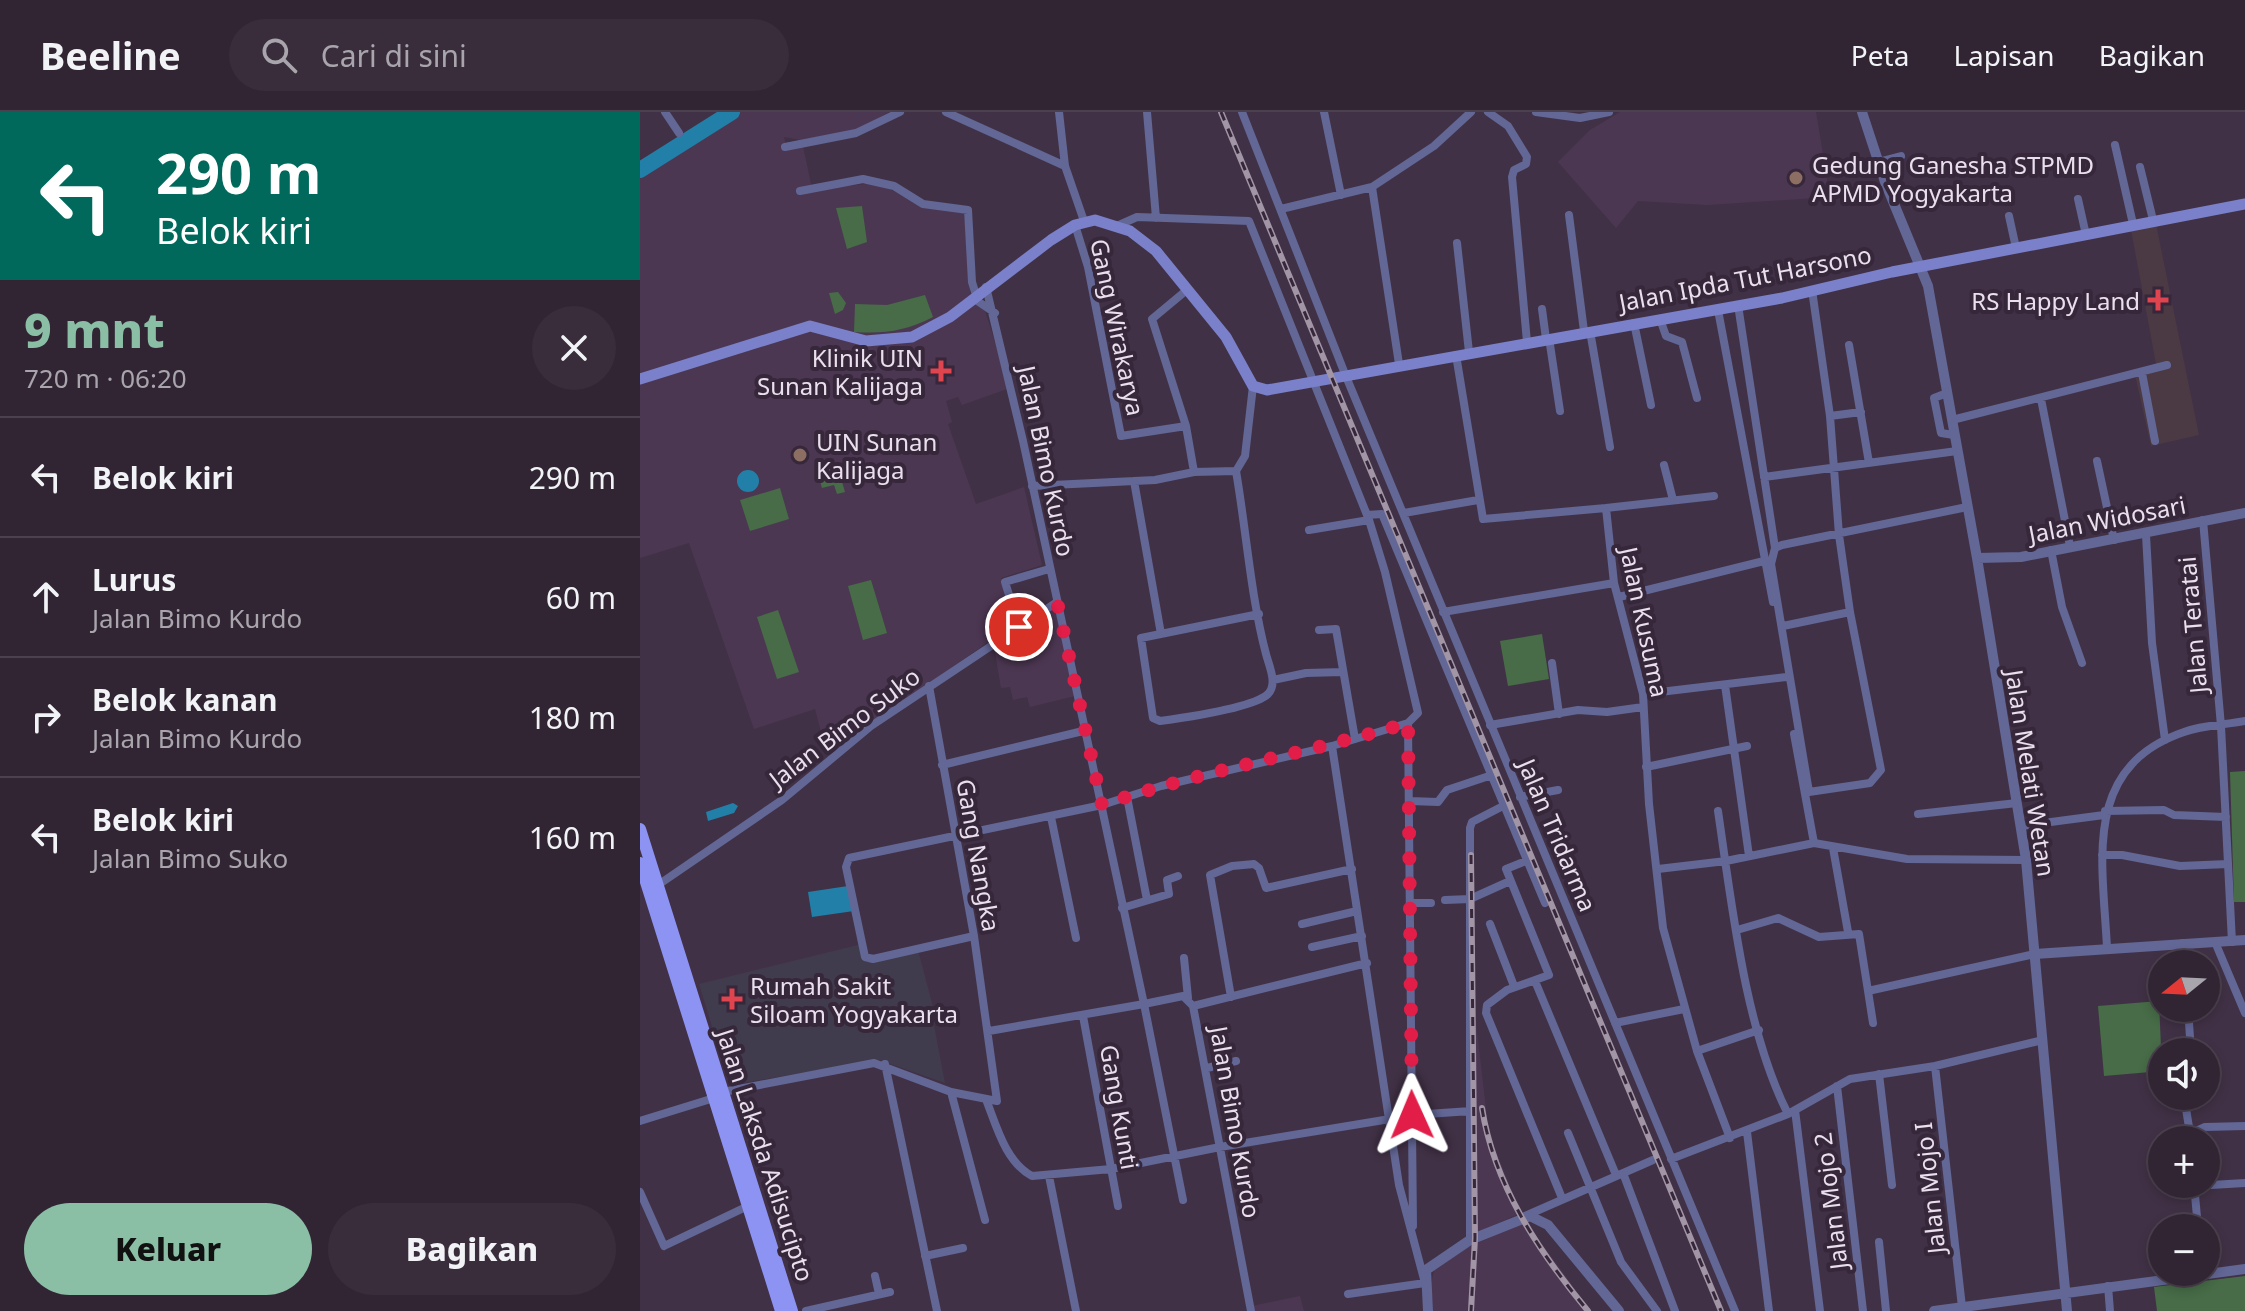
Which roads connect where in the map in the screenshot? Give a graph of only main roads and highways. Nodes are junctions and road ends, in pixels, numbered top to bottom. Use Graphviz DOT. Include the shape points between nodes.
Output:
graph roads {
  1 [pos="2245,204"];
  2 [pos="640,379"];
  3 [pos="640,829"];
  4 [pos="640,863"];
  5 [pos="649,893"];
  6 [pos="718,1095"];
  7 [pos="767,1249"];
  8 [pos="781,1311"];
  9 [pos="792,1311"];
  1 -- 2 [label="main road, Jalan Ipda Tut Harsono" via="1718,310 1267,390 1253,386 1226,337 1156,251 1119,225 1079,223 950,317 912,337 866,341 810,326"];
  3 -- 5 [label="main road, Jalan Laksda Adisucipto"];
  4 -- 5 [label="main road, Jalan Laksda Adisucipto"];
  5 -- 6 [label="main road, Jalan Laksda Adisucipto"];
  6 -- 7 [label="main road, Jalan Laksda Adisucipto"];
  6 -- 7 [label="main road, Jalan Laksda Adisucipto" via="748,1206"];
  7 -- 8 [label="main road, Jalan Laksda Adisucipto"];
  7 -- 9 [label="main road, Jalan Laksda Adisucipto"];
}
